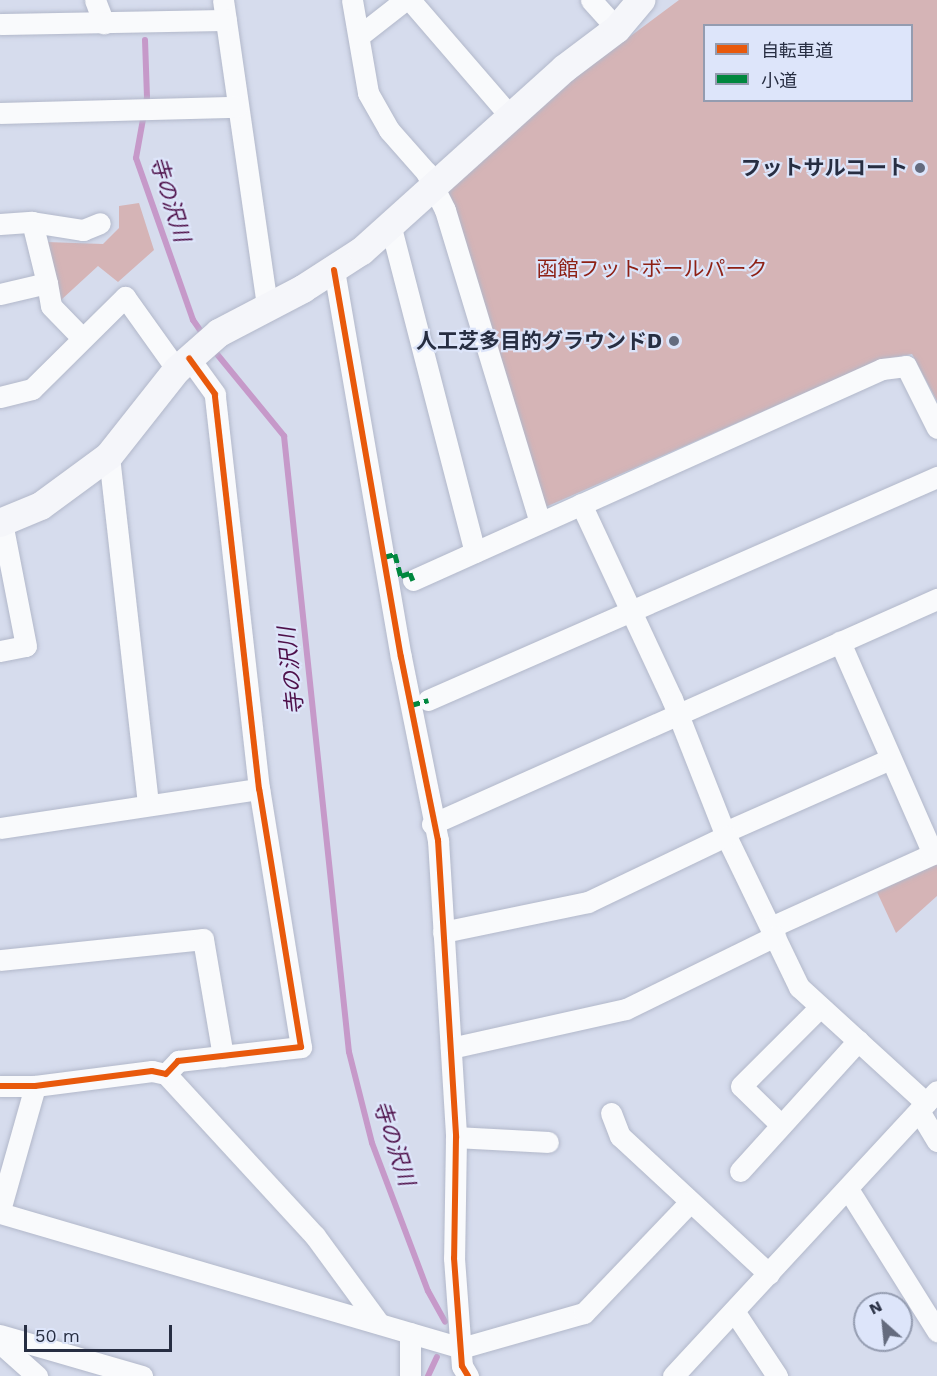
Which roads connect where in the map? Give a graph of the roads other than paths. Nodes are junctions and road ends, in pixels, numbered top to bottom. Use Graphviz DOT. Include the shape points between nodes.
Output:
graph roads {
  1 [pos="95,0"];
  2 [pos="352,0"];
  3 [pos="405,0"];
  4 [pos="410,0"];
  5 [pos="591,0"];
  6 [pos="641,0"];
  7 [pos="225,10"];
  8 [pos="104,23"];
  9 [pos="0,24"];
  10 [pos="617,28"];
  11 [pos="359,36"];
  12 [pos="237,107"];
  13 [pos="0,113"];
  14 [pos="511,117"];
  15 [pos="432,187"];
  16 [pos="33,222"];
  17 [pos="100,223"];
  18 [pos="0,224"];
  19 [pos="390,224"];
  20 [pos="334,270"];
  21 [pos="47,283"];
  22 [pos="0,294"];
  23 [pos="267,306"];
  24 [pos="82,338"];
  25 [pos="196,353"];
  26 [pos="0,397"];
  27 [pos="936,423"];
  28 [pos="109,456"];
  29 [pos="937,477"];
  30 [pos="581,504"];
  31 [pos="540,522"];
  32 [pos="1,523"];
  33 [pos="474,552"];
  34 [pos="413,580"];
  35 [pos="937,599"];
  36 [pos="630,610"];
  37 [pos="840,642"];
  38 [pos="0,651"];
  39 [pos="428,700"];
  40 [pos="676,714"];
  41 [pos="890,759"];
  42 [pos="259,789"];
  43 [pos="148,805"];
  44 [pos="432,824"];
  45 [pos="0,828"];
  46 [pos="727,833"];
  47 [pos="773,931"];
  48 [pos="443,932"];
  49 [pos="0,960"];
  50 [pos="820,1007"];
  51 [pos="858,1041"];
  52 [pos="451,1048"];
  53 [pos="223,1056"];
  54 [pos="166,1074"];
  55 [pos="0,1086"];
  56 [pos="35,1086"];
  57 [pos="927,1102"];
  58 [pos="611,1113"];
  59 [pos="780,1124"];
  60 [pos="456,1137"];
  61 [pos="937,1141"];
  62 [pos="548,1142"];
  63 [pos="740,1172"];
  64 [pos="848,1189"];
  65 [pos="690,1202"];
  66 [pos="0,1211"];
  67 [pos="768,1274"];
  68 [pos="734,1311"];
  69 [pos="378,1322"];
  70 [pos="937,1331"];
  71 [pos="410,1333"];
  72 [pos="0,1335"];
  73 [pos="0,1343"];
  74 [pos="460,1348"];
  75 [pos="37,1376"];
  76 [pos="142,1376"];
  77 [pos="410,1376"];
  78 [pos="468,1376"];
  79 [pos="674,1376"];
  80 [pos="777,1376"];
  1 -- 8 [label="street"];
  2 -- 11 [label="street"];
  3 -- 11 [label="street"];
  4 -- 14 [label="street"];
  5 -- 10 [label="street"];
  6 -- 10 [label="street"];
  7 -- 8 [label="street"];
  7 -- 12 [label="street"];
  8 -- 9 [label="street"];
  10 -- 14 [label="street"];
  11 -- 15 [label="street" via="368,93 389,130 426,172"];
  12 -- 13 [label="street"];
  12 -- 23 [label="street"];
  14 -- 15 [label="street"];
  15 -- 19 [label="street"];
  15 -- 31 [label="street" via="445,210"];
  16 -- 17 [label="street" via="83,230"];
  16 -- 18 [label="street"];
  16 -- 21 [label="street"];
  19 -- 20 [label="street"];
  19 -- 33 [label="street"];
  20 -- 23 [label="street"];
  20 -- 44 [label="street"];
  21 -- 22 [label="street"];
  21 -- 24 [label="street" via="51,306"];
  23 -- 25 [label="street"];
  24 -- 25 [label="street" via="125,297"];
  24 -- 26 [label="street" via="32,389"];
  25 -- 28 [label="street"];
  25 -- 42 [label="street" via="215,394"];
  27 -- 30 [label="street" via="906,366 882,369"];
  28 -- 32 [label="street" via="51,501"];
  28 -- 43 [label="street"];
  29 -- 36 [label="street"];
  30 -- 31 [label="street"];
  30 -- 36 [label="street"];
  31 -- 33 [label="street"];
  32 -- 38 [label="street" via="26,646"];
  33 -- 34 [label="street"];
  35 -- 37 [label="street"];
  36 -- 39 [label="street"];
  36 -- 40 [label="street"];
  37 -- 40 [label="street"];
  37 -- 41 [label="street"];
  40 -- 44 [label="street"];
  40 -- 46 [label="street"];
  41 -- 46 [label="street"];
  41 -- 47 [label="street" via="933,854"];
  42 -- 43 [label="street"];
  42 -- 53 [label="street" via="301,1047"];
  43 -- 45 [label="street"];
  44 -- 48 [label="street" via="438,840"];
  46 -- 47 [label="street"];
  46 -- 48 [label="street" via="588,902"];
  47 -- 50 [label="street" via="799,987"];
  47 -- 52 [label="street" via="626,1009"];
  48 -- 52 [label="street"];
  49 -- 53 [label="street" via="203,939"];
  50 -- 51 [label="street"];
  50 -- 59 [label="street" via="741,1086"];
  51 -- 57 [label="street"];
  51 -- 59 [label="street"];
  52 -- 60 [label="street"];
  53 -- 54 [label="street" via="178,1061"];
  54 -- 56 [label="street" via="152,1071"];
  54 -- 69 [label="street" via="315,1236"];
  55 -- 56 [label="street"];
  56 -- 66 [label="street"];
  57 -- 61 [label="street"];
  57 -- 64 [label="street"];
  58 -- 65 [label="street" via="620,1136"];
  59 -- 63 [label="street"];
  60 -- 62 [label="street"];
  60 -- 74 [label="street" via="454,1258"];
  64 -- 67 [label="street"];
  64 -- 70 [label="street"];
  65 -- 67 [label="street"];
  65 -- 74 [label="street" via="584,1313"];
  66 -- 69 [label="street"];
  67 -- 68 [label="street"];
  68 -- 79 [label="street"];
  68 -- 80 [label="street"];
  69 -- 71 [label="street"];
  71 -- 74 [label="street"];
  71 -- 77 [label="street"];
  72 -- 76 [label="street"];
  73 -- 75 [label="street"];
  74 -- 78 [label="street" via="462,1366"];
}
